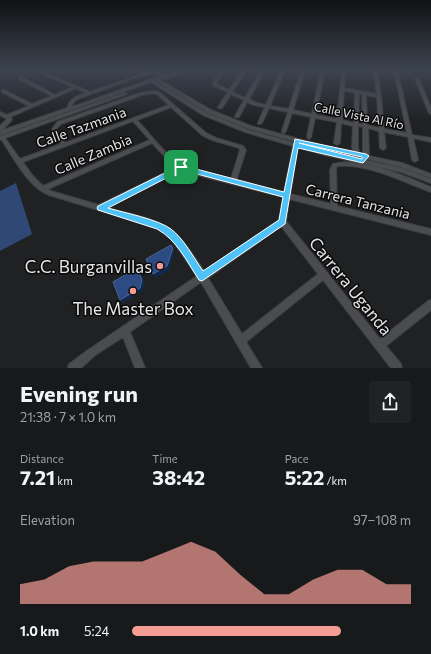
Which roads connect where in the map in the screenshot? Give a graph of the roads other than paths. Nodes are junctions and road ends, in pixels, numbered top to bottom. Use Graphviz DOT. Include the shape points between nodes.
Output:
graph roads {
  1 [pos="38,87"];
  2 [pos="76,87"];
  3 [pos="107,87"];
  4 [pos="135,87"];
  5 [pos="138,87"];
  6 [pos="164,87"];
  7 [pos="219,87"];
  8 [pos="233,87"];
  9 [pos="253,87"];
  10 [pos="275,87"];
  11 [pos="298,87"];
  12 [pos="320,87"];
  13 [pos="378,87"];
  14 [pos="400,87"];
  15 [pos="420,87"];
  16 [pos="343,89"];
  17 [pos="3,91"];
  18 [pos="357,92"];
  19 [pos="90,93"];
  20 [pos="229,93"];
  21 [pos="364,93"];
  22 [pos="55,96"];
  23 [pos="379,96"];
  24 [pos="246,100"];
  25 [pos="32,106"];
  26 [pos="172,106"];
  27 [pos="267,106"];
  28 [pos="220,107"];
  29 [pos="69,108"];
  30 [pos="290,111"];
  31 [pos="0,113"];
  32 [pos="431,113"];
  33 [pos="237,116"];
  34 [pos="314,116"];
  35 [pos="7,117"];
  36 [pos="135,120"];
  37 [pos="339,122"];
  38 [pos="260,123"];
  39 [pos="356,125"];
  40 [pos="364,127"];
  41 [pos="0,129"];
  42 [pos="381,130"];
  43 [pos="284,131"];
  44 [pos="1,136"];
  45 [pos="410,136"];
  46 [pos="310,137"];
  47 [pos="431,140"];
  48 [pos="153,141"];
  49 [pos="296,143"];
  50 [pos="337,143"];
  51 [pos="64,145"];
  52 [pos="383,148"];
  53 [pos="356,154"];
  54 [pos="365,159"];
  55 [pos="415,160"];
  56 [pos="21,162"];
  57 [pos="181,167"];
  58 [pos="431,176"];
  59 [pos="233,181"];
  60 [pos="431,181"];
  61 [pos="42,189"];
  62 [pos="431,190"];
  63 [pos="287,195"];
  64 [pos="334,206"];
  65 [pos="100,208"];
  66 [pos="282,222"];
  67 [pos="431,232"];
  68 [pos="323,275"];
  69 [pos="202,277"];
  70 [pos="431,304"];
  71 [pos="125,331"];
  72 [pos="240,341"];
  73 [pos="380,345"];
  74 [pos="73,368"];
  75 [pos="140,368"];
  76 [pos="257,368"];
  77 [pos="397,368"];
  1 -- 22 [label="street"];
  2 -- 19 [label="street"];
  2 -- 22 [label="street"];
  3 -- 19 [label="street"];
  4 -- 29 [label="street"];
  5 -- 44 [label="street"];
  6 -- 49 [label="street" via="191,107 224,122"];
  7 -- 20 [label="street, Calle Vista Al Río"];
  8 -- 20 [label="street"];
  9 -- 24 [label="street"];
  10 -- 27 [label="street"];
  11 -- 30 [label="street"];
  12 -- 34 [label="street"];
  13 -- 23 [label="street"];
  14 -- 45 [label="street"];
  15 -- 32 [label="street"];
  16 -- 18 [label="street"];
  16 -- 37 [label="street"];
  17 -- 25 [label="street"];
  18 -- 21 [label="street"];
  18 -- 39 [label="street"];
  19 -- 29 [label="street" via="76,98"];
  20 -- 24 [label="street, Calle Vista Al Río"];
  20 -- 28 [label="street"];
  21 -- 23 [label="street"];
  21 -- 40 [label="street"];
  22 -- 25 [label="street"];
  23 -- 42 [label="street"];
  24 -- 27 [label="street, Calle Vista Al Río"];
  24 -- 33 [label="street"];
  25 -- 35 [label="street"];
  26 -- 36 [label="street, Calle Tazmania"];
  26 -- 51 [label="street" via="158,93 148,92 65,121 54,129"];
  26 -- 59 [label="street" via="208,136 241,147 243,150"];
  27 -- 30 [label="street, Calle Vista Al Río"];
  27 -- 38 [label="street"];
  29 -- 44 [label="street"];
  30 -- 34 [label="street, Calle Vista Al Río"];
  30 -- 43 [label="street"];
  31 -- 35 [label="street"];
  34 -- 37 [label="street, Calle Vista Al Río"];
  34 -- 46 [label="street"];
  35 -- 41 [label="street" via="9,121"];
  36 -- 48 [label="street, Carrera Tanzania"];
  36 -- 51 [label="street, Calle Tazmania"];
  37 -- 39 [label="street, Calle Vista Al Río"];
  37 -- 50 [label="street"];
  39 -- 40 [label="street, Calle Vista Al Río"];
  39 -- 53 [label="street"];
  40 -- 42 [label="street, Calle Vista Al Río"];
  40 -- 54 [label="street"];
  42 -- 45 [label="street, Calle Vista Al Río"];
  42 -- 52 [label="street"];
  44 -- 56 [label="street"];
  45 -- 47 [label="street, Calle Vista Al Río"];
  45 -- 55 [label="street"];
  48 -- 57 [label="street, Carrera Tanzania"];
  48 -- 61 [label="street, Calle Zambia"];
  49 -- 53 [label="street"];
  49 -- 54 [label="street"];
  49 -- 63 [label="street"];
  51 -- 56 [label="street, Calle Tazmania"];
  53 -- 54 [label="street"];
  54 -- 58 [label="street" via="402,165"];
  54 -- 60 [label="street"];
  56 -- 61 [label="street" via="30,177"];
  57 -- 59 [label="street, Carrera Tanzania"];
  57 -- 65 [label="street"];
  59 -- 63 [label="street, Carrera Tanzania"];
  61 -- 65 [label="street"];
  62 -- 64 [label="street" via="372,169 335,165"];
  63 -- 64 [label="street, Carrera Tanzania"];
  63 -- 66 [label="street"];
  64 -- 67 [label="street, Carrera Tanzania"];
  65 -- 69 [label="street" via="159,226 167,231 176,238"];
  66 -- 68 [label="street, Carrera Uganda"];
  66 -- 69 [label="street"];
  68 -- 72 [label="street"];
  68 -- 73 [label="street, Carrera Uganda"];
  69 -- 71 [label="street"];
  69 -- 72 [label="street"];
  70 -- 73 [label="street"];
  71 -- 74 [label="street"];
  71 -- 75 [label="street"];
  72 -- 76 [label="street"];
  73 -- 77 [label="street, Carrera Uganda"];
}
